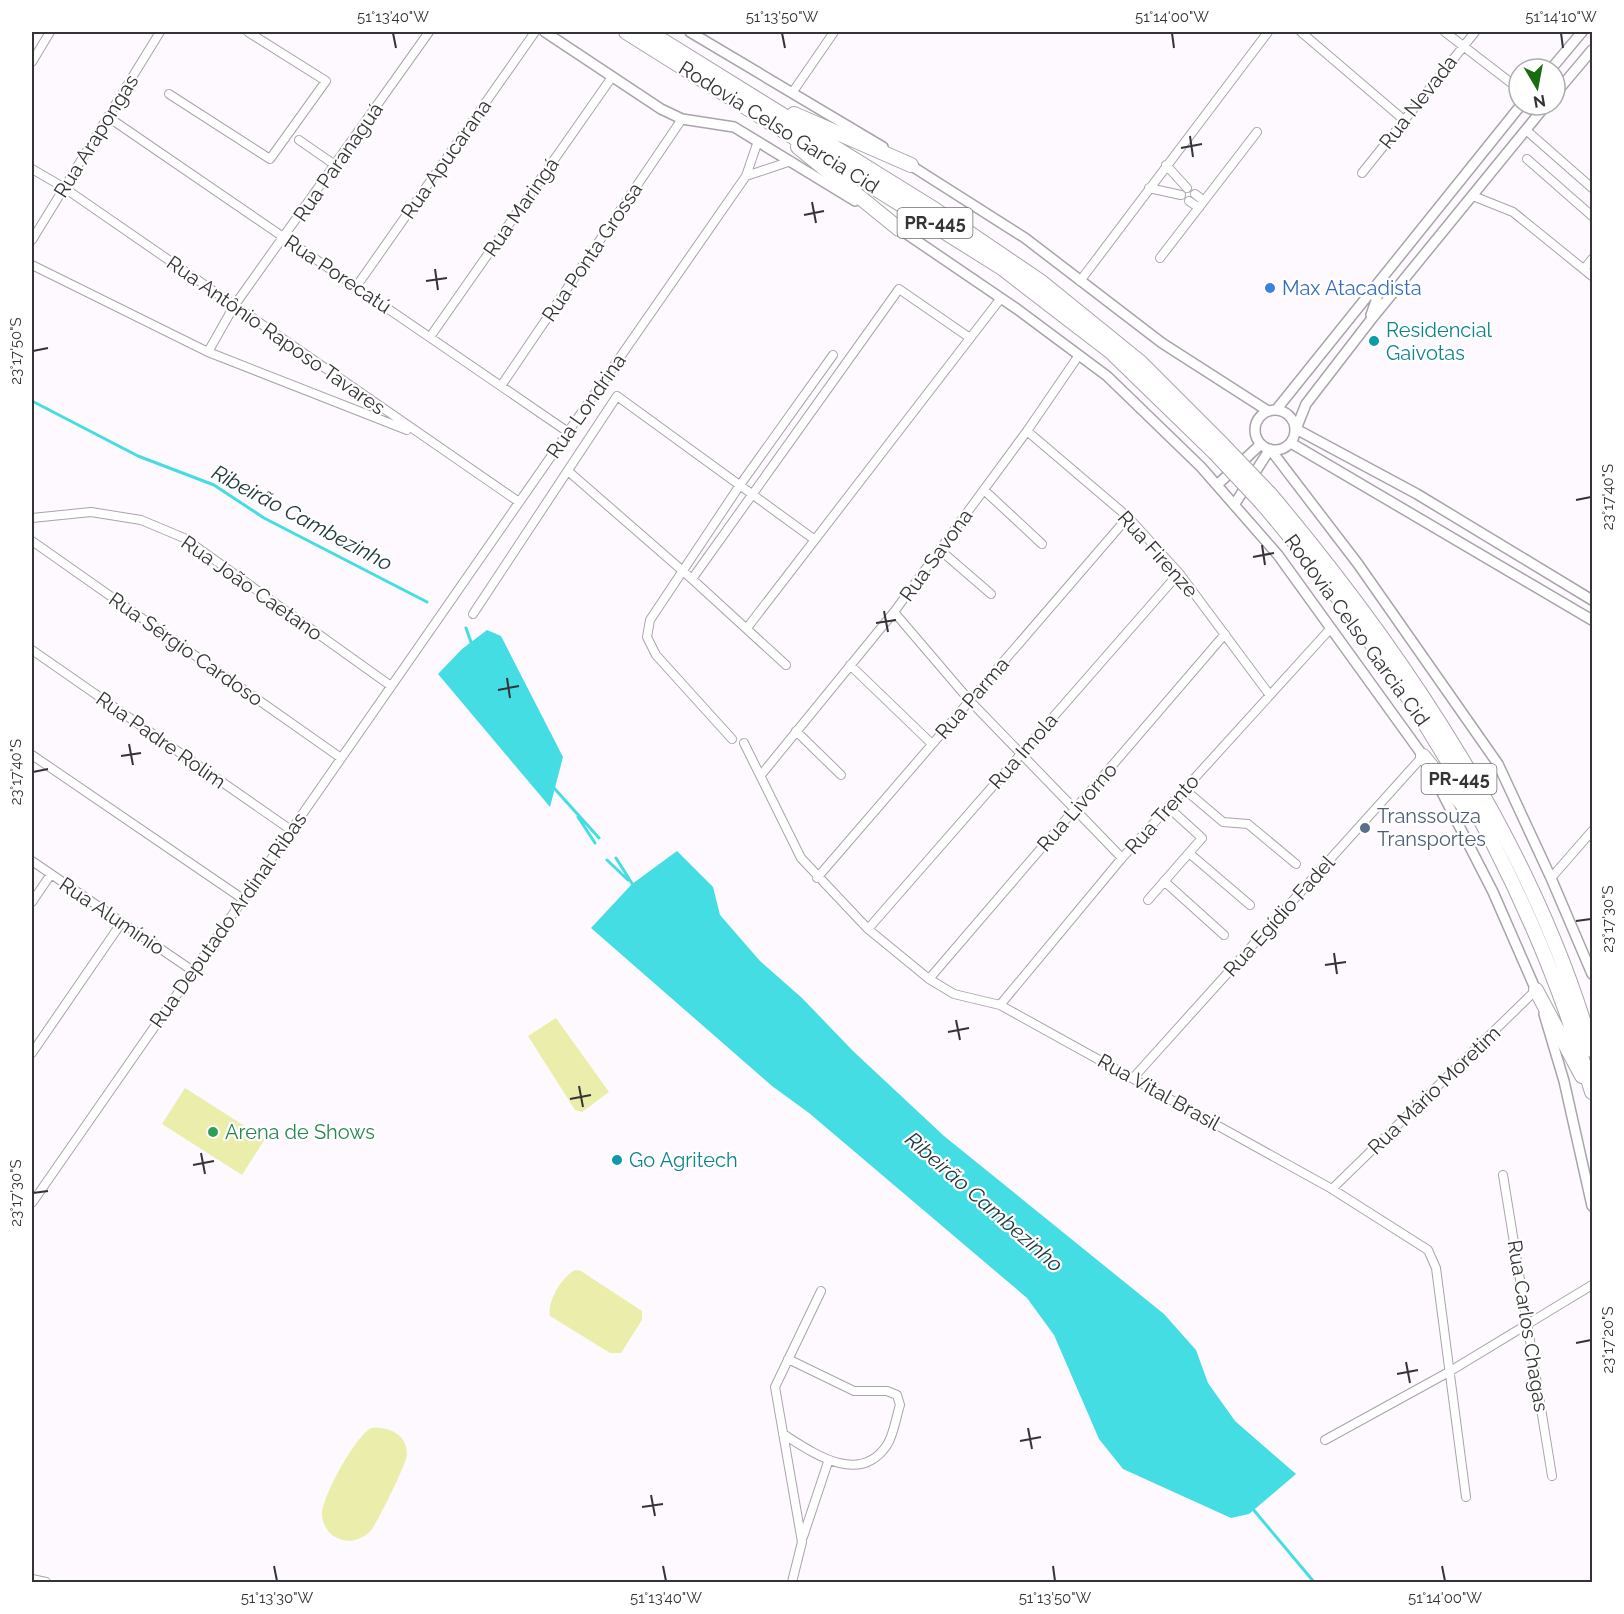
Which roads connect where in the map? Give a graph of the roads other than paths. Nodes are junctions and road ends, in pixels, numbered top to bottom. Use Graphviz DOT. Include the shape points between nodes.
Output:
graph roads {
  1 [pos="50,32"];
  2 [pos="160,32"];
  3 [pos="248,32"];
  4 [pos="429,32"];
  5 [pos="535,32"];
  6 [pos="545,32"];
  7 [pos="626,32"];
  8 [pos="649,32"];
  9 [pos="690,32"];
  10 [pos="834,32"];
  11 [pos="1268,32"];
  12 [pos="1301,32"];
  13 [pos="1445,32"];
  14 [pos="1474,32"];
  15 [pos="1582,32"];
  16 [pos="1463,45"];
  17 [pos="1593,50"];
  18 [pos="1561,57"];
  19 [pos="32,62"];
  20 [pos="612,77"];
  21 [pos="1507,80"];
  22 [pos="1567,80"];
  23 [pos="792,93"];
  24 [pos="169,94"];
  25 [pos="752,103"];
  26 [pos="108,117"];
  27 [pos="1511,117"];
  28 [pos="1535,117"];
  29 [pos="682,119"];
  30 [pos="1404,120"];
  31 [pos="1526,130"];
  32 [pos="1257,132"];
  33 [pos="299,140"];
  34 [pos="758,141"];
  35 [pos="1527,159"];
  36 [pos="791,161"];
  37 [pos="335,165"];
  38 [pos="911,165"];
  39 [pos="1166,165"];
  40 [pos="32,169"];
  41 [pos="1362,173"];
  42 [pos="746,176"];
  43 [pos="63,187"];
  44 [pos="1149,188"];
  45 [pos="1187,188"];
  46 [pos="1593,188"];
  47 [pos="1181,195"];
  48 [pos="1473,196"];
  49 [pos="1192,197"];
  50 [pos="1201,205"];
  51 [pos="1593,216"];
  52 [pos="899,229"];
  53 [pos="285,237"];
  54 [pos="32,240"];
  55 [pos="1160,258"];
  56 [pos="1593,259"];
  57 [pos="32,265"];
  58 [pos="1584,269"];
  59 [pos="1593,276"];
  60 [pos="1080,281"];
  61 [pos="356,286"];
  62 [pos="1369,292"];
  63 [pos="1001,298"];
  64 [pos="234,306"];
  65 [pos="1370,321"];
  66 [pos="430,337"];
  67 [pos="970,338"];
  68 [pos="208,352"];
  69 [pos="833,355"];
  70 [pos="1079,355"];
  71 [pos="501,386"];
  72 [pos="1272,410"];
  73 [pos="1296,429"];
  74 [pos="1027,431"];
  75 [pos="568,432"];
  76 [pos="420,434"];
  77 [pos="1291,443"];
  78 [pos="1261,444"];
  79 [pos="1270,449"];
  80 [pos="568,471"];
  81 [pos="740,485"];
  82 [pos="1217,485"];
  83 [pos="984,490"];
  84 [pos="752,494"];
  85 [pos="1265,498"];
  86 [pos="519,502"];
  87 [pos="1234,505"];
  88 [pos="1128,517"];
  89 [pos="32,518"];
  90 [pos="815,540"];
  91 [pos="32,541"];
  92 [pos="1042,544"];
  93 [pos="940,550"];
  94 [pos="683,570"];
  95 [pos="1179,573"];
  96 [pos="692,579"];
  97 [pos="991,594"];
  98 [pos="1593,600"];
  99 [pos="894,612"];
  100 [pos="472,614"];
  101 [pos="1593,620"];
  102 [pos="747,628"];
  103 [pos="1331,628"];
  104 [pos="1225,634"];
  105 [pos="425,636"];
  106 [pos="32,650"];
  107 [pos="786,665"];
  108 [pos="850,665"];
  109 [pos="391,686"];
  110 [pos="1269,694"];
  111 [pos="970,700"];
  112 [pos="796,731"];
  113 [pos="732,739"];
  114 [pos="744,743"];
  115 [pos="932,744"];
  116 [pos="1021,754"];
  117 [pos="32,755"];
  118 [pos="1424,756"];
  119 [pos="341,758"];
  120 [pos="761,775"];
  121 [pos="841,775"];
  122 [pos="1184,789"];
  123 [pos="1168,807"];
  124 [pos="1075,809"];
  125 [pos="291,830"];
  126 [pos="1593,831"];
  127 [pos="1496,847"];
  128 [pos="1189,853"];
  129 [pos="1122,858"];
  130 [pos="32,861"];
  131 [pos="1296,864"];
  132 [pos="51,874"];
  133 [pos="817,878"];
  134 [pos="1551,878"];
  135 [pos="1164,881"];
  136 [pos="243,899"];
  137 [pos="1148,900"];
  138 [pos="32,902"];
  139 [pos="1250,905"];
  140 [pos="122,922"];
  141 [pos="867,929"];
  142 [pos="1224,934"];
  143 [pos="193,971"];
  144 [pos="1593,974"];
  145 [pos="929,979"];
  146 [pos="1536,990"];
  147 [pos="1000,1005"];
  148 [pos="1589,1034"];
  149 [pos="1593,1050"];
  150 [pos="32,1053"];
  151 [pos="1134,1077"];
  152 [pos="1593,1094"];
  153 [pos="1503,1175"];
  154 [pos="1332,1189"];
  155 [pos="32,1203"];
  156 [pos="1593,1206"];
  157 [pos="1593,1285"];
  158 [pos="821,1291"];
  159 [pos="1528,1323"];
  160 [pos="788,1359"];
  161 [pos="1447,1373"];
  162 [pos="783,1434"];
  163 [pos="1325,1440"];
  164 [pos="828,1462"];
  165 [pos="1552,1476"];
  166 [pos="1466,1497"];
  167 [pos="802,1542"];
  168 [pos="32,1579"];
  169 [pos="46,1582"];
  170 [pos="792,1582"];
  1 -- 19 [label="street"];
  2 -- 26 [label="street, Rua Arapongas"];
  3 -- 24 [label="street" via="326,81 270,159"];
  4 -- 37 [label="street, Rua Paranaguá"];
  5 -- 61 [label="street, Rua Apucarana"];
  6 -- 20 [label="street"];
  7 -- 25 [label="highway, Rodovia Celso Garcia Cid / PR-445"];
  8 -- 25 [label="highway, Rodovia Celso Garcia Cid / PR-445"];
  9 -- 23 [label="street"];
  10 -- 23 [label="street"];
  11 -- 39 [label="street"];
  12 -- 30 [label="street"];
  13 -- 16 [label="street"];
  14 -- 16 [label="street, Rua Nevada"];
  15 -- 18 [label="street"];
  16 -- 21 [label="street"];
  16 -- 30 [label="street, Rua Nevada"];
  17 -- 22 [label="street"];
  20 -- 29 [label="street"];
  20 -- 66 [label="street, Rua Maringá"];
  23 -- 38 [label="street"];
  25 -- 38 [label="highway"];
  25 -- 52 [label="highway"];
  25 -- 85 [label="highway, Rodovia Celso Garcia Cid / PR-445, bridge" via="934,209 1040,281 1140,362"];
  26 -- 43 [label="street, Rua Arapongas"];
  26 -- 53 [label="street, Rua Porecatú"];
  27 -- 62 [label="street"];
  28 -- 31 [label="street"];
  29 -- 34 [label="street" via="734,127"];
  29 -- 71 [label="street, Rua Ponta Grossa"];
  30 -- 41 [label="street, Rua Nevada"];
  31 -- 46 [label="street"];
  31 -- 48 [label="street"];
  32 -- 50 [label="street"];
  33 -- 37 [label="street"];
  34 -- 36 [label="street"];
  34 -- 42 [label="street, Rua Londrina"];
  35 -- 51 [label="street"];
  36 -- 42 [label="street"];
  36 -- 52 [label="street"];
  37 -- 53 [label="street, Rua Paranaguá"];
  38 -- 60 [label="street" via="1025,238"];
  39 -- 44 [label="street"];
  39 -- 45 [label="street"];
  40 -- 43 [label="street, Rua Antônio Raposo Tavares"];
  42 -- 75 [label="street, Rua Londrina"];
  43 -- 54 [label="street, Rua Arapongas"];
  43 -- 64 [label="street, Rua Antônio Raposo Tavares"];
  44 -- 47 [label="street"];
  44 -- 60 [label="street"];
  48 -- 58 [label="street" via="1513,212"];
  48 -- 65 [label="street"];
  49 -- 50 [label="street"];
  50 -- 55 [label="street"];
  52 -- 63 [label="street"];
  53 -- 61 [label="street, Rua Porecatú"];
  53 -- 64 [label="street, Rua Paranaguá"];
  56 -- 58 [label="street"];
  57 -- 68 [label="street"];
  58 -- 59 [label="street"];
  60 -- 72 [label="street" via="1162,343"];
  61 -- 66 [label="street, Rua Porecatú"];
  62 -- 65 [label="street" via="1377,298"];
  62 -- 72 [label="street"];
  63 -- 67 [label="street"];
  63 -- 70 [label="street"];
  64 -- 68 [label="street, Rua Paranaguá"];
  64 -- 76 [label="street, Rua Antônio Raposo Tavares"];
  65 -- 73 [label="street" via="1306,404"];
  66 -- 71 [label="street, Rua Porecatú"];
  67 -- 84 [label="street" via="899,289"];
  67 -- 90 [label="street"];
  68 -- 76 [label="street"];
  69 -- 81 [label="street"];
  70 -- 74 [label="street, Rua Savona"];
  70 -- 82 [label="street" via="1107,376"];
  71 -- 75 [label="street, Rua Porecatú"];
  72 -- 73 [label="street" via="1290,415"];
  72 -- 78 [label="street" via="1256,423 1255,432"];
  73 -- 77 [label="street"];
  73 -- 98 [label="street" via="1417,494"];
  74 -- 83 [label="street, Rua Savona"];
  74 -- 88 [label="street, Rua Firenze"];
  75 -- 86 [label="street, Rua Londrina"];
  76 -- 86 [label="street, Rua Antônio Raposo Tavares"];
  77 -- 79 [label="street"];
  77 -- 101 [label="street"];
  78 -- 79 [label="street"];
  78 -- 82 [label="street"];
  79 -- 87 [label="street"];
  79 -- 134 [label="street" via="1358,564 1498,764"];
  80 -- 81 [label="street" via="617,396"];
  80 -- 94 [label="street"];
  80 -- 100 [label="street"];
  81 -- 84 [label="street"];
  81 -- 94 [label="street"];
  82 -- 87 [label="street"];
  83 -- 92 [label="street"];
  83 -- 93 [label="street, Rua Savona"];
  84 -- 90 [label="street"];
  84 -- 96 [label="street"];
  85 -- 127 [label="highway, Rodovia Celso Garcia Cid / PR-445" via="1432,734"];
  85 -- 148 [label="highway, Rodovia Celso Garcia Cid / PR-445" via="1306,537 1374,627 1470,773 1530,889"];
  86 -- 105 [label="street, Rua Londrina"];
  87 -- 103 [label="street" via="1278,555"];
  88 -- 95 [label="street, Rua Firenze"];
  88 -- 111 [label="street, Rua Parma"];
  89 -- 109 [label="street, Rua João Caetano" via="91,512 141,519 184,538"];
  90 -- 102 [label="street"];
  91 -- 119 [label="street, Rua Sérgio Cardoso"];
  93 -- 97 [label="street"];
  93 -- 99 [label="street, Rua Savona"];
  94 -- 96 [label="street"];
  94 -- 113 [label="street" via="650,620 647,637 656,655"];
  95 -- 104 [label="street, Rua Firenze"];
  95 -- 116 [label="street, Rua Imola"];
  96 -- 102 [label="street"];
  99 -- 108 [label="street, Rua Savona"];
  99 -- 111 [label="street"];
  102 -- 107 [label="street"];
  103 -- 110 [label="street, Rua Trento"];
  103 -- 118 [label="street"];
  104 -- 110 [label="street, Rua Firenze"];
  104 -- 124 [label="street, Rua Livorno"];
  105 -- 109 [label="street, Rua Deputado Ardinal Ribas"];
  106 -- 125 [label="street, Rua Padre Rolim"];
  108 -- 112 [label="street, Rua Savona"];
  108 -- 115 [label="street"];
  109 -- 119 [label="street, Rua Deputado Ardinal Ribas"];
  110 -- 122 [label="street, Rua Trento"];
  111 -- 115 [label="street, Rua Parma"];
  111 -- 116 [label="street"];
  112 -- 120 [label="street, Rua Savona"];
  112 -- 121 [label="street"];
  114 -- 120 [label="street, Rua Vital Brasil"];
  115 -- 133 [label="street, Rua Parma"];
  116 -- 124 [label="street"];
  116 -- 141 [label="street, Rua Imola"];
  117 -- 136 [label="street"];
  118 -- 127 [label="highway"];
  118 -- 146 [label="street" via="1493,892"];
  118 -- 151 [label="street, Rua Egídio Fadel"];
  119 -- 125 [label="street, Rua Deputado Ardinal Ribas"];
  120 -- 133 [label="street, Rua Vital Brasil" via="801,858"];
  122 -- 123 [label="street, Rua Trento"];
  122 -- 131 [label="street" via="1223,822 1248,824"];
  123 -- 128 [label="street" via="1202,838"];
  123 -- 129 [label="street, Rua Trento"];
  124 -- 129 [label="street"];
  124 -- 145 [label="street, Rua Livorno"];
  125 -- 136 [label="street, Rua Deputado Ardinal Ribas"];
  126 -- 134 [label="street"];
  127 -- 152 [label="highway, Rodovia Celso Garcia Cid / PR-445" via="1549,964"];
  128 -- 135 [label="street"];
  128 -- 139 [label="street"];
  129 -- 147 [label="street, Rua Trento"];
  130 -- 132 [label="street, Rua Alumínio"];
  132 -- 138 [label="street"];
  132 -- 140 [label="street, Rua Alumínio"];
  133 -- 141 [label="street, Rua Vital Brasil"];
  134 -- 144 [label="street"];
  135 -- 137 [label="street"];
  135 -- 142 [label="street"];
  136 -- 143 [label="street, Rua Deputado Ardinal Ribas"];
  140 -- 143 [label="street, Rua Alumínio"];
  140 -- 150 [label="street"];
  141 -- 145 [label="street, Rua Vital Brasil"];
  143 -- 155 [label="street, Rua Deputado Ardinal Ribas"];
  145 -- 147 [label="street, Rua Vital Brasil" via="954,994"];
  146 -- 152 [label="highway"];
  146 -- 154 [label="street, Rua Mário Moretim"];
  146 -- 156 [label="street" via="1564,1082"];
  147 -- 151 [label="street, Rua Vital Brasil"];
  148 -- 149 [label="highway, Rodovia Celso Garcia Cid / PR-445"];
  151 -- 154 [label="street, Rua Vital Brasil"];
  153 -- 159 [label="street, Rua Carlos Chagas"];
  154 -- 161 [label="street, Rua Vital Brasil" via="1428,1250 1436,1268"];
  157 -- 159 [label="street"];
  158 -- 160 [label="street"];
  159 -- 161 [label="street"];
  159 -- 165 [label="street, Rua Carlos Chagas"];
  160 -- 162 [label="street" via="776,1387"];
  160 -- 164 [label="street" via="854,1391 887,1391 897,1395 900,1405 887,1446 874,1457 846,1465"];
  161 -- 163 [label="street"];
  161 -- 166 [label="street, Rua Vital Brasil"];
  162 -- 164 [label="street"];
  162 -- 167 [label="street"];
  164 -- 167 [label="street"];
  167 -- 170 [label="street"];
  168 -- 169 [label="street"];
}
